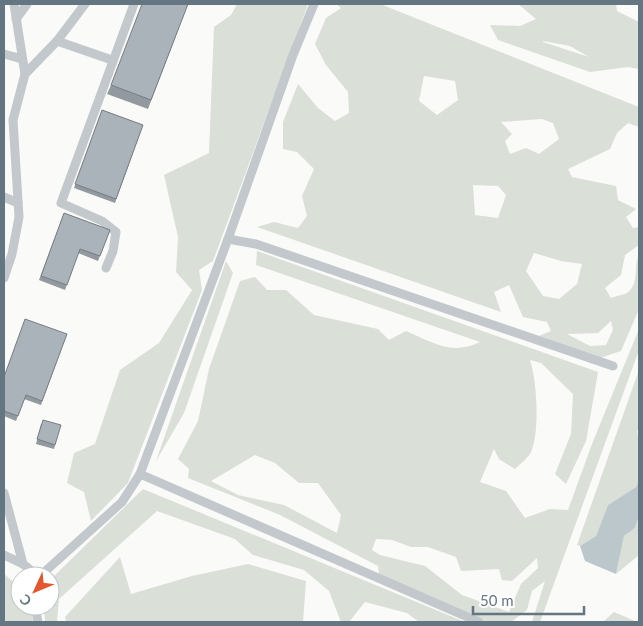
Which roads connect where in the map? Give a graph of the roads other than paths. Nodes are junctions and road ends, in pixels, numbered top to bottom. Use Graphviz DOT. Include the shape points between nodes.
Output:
graph roads {
  1 [pos="14,4"];
  2 [pos="27,4"];
  3 [pos="85,4"];
  4 [pos="134,4"];
  5 [pos="314,4"];
  6 [pos="16,19"];
  7 [pos="57,41"];
  8 [pos="4,54"];
  9 [pos="22,59"];
  10 [pos="112,60"];
  11 [pos="25,74"];
  12 [pos="4,197"];
  13 [pos="18,203"];
  14 [pos="228,239"];
  15 [pos="106,268"];
  16 [pos="4,278"];
  17 [pos="613,366"];
  18 [pos="140,474"];
  19 [pos="4,493"];
  20 [pos="4,555"];
  21 [pos="23,564"];
  22 [pos="26,566"];
  23 [pos="50,566"];
  24 [pos="479,622"];
  1 -- 6 [label="lane"];
  2 -- 6 [label="lane"];
  3 -- 7 [label="lane"];
  4 -- 10 [label="lane"];
  5 -- 14 [label="lane" via="293,54"];
  6 -- 9 [label="lane"];
  7 -- 10 [label="lane"];
  7 -- 11 [label="lane"];
  8 -- 9 [label="lane"];
  9 -- 11 [label="lane"];
  10 -- 15 [label="lane" via="61,203 102,221 116,232"];
  11 -- 13 [label="lane" via="13,120"];
  12 -- 13 [label="lane"];
  13 -- 16 [label="lane" via="14,245"];
  14 -- 17 [label="lane" via="256,244"];
  14 -- 18 [label="lane"];
  18 -- 23 [label="lane" via="122,502"];
  18 -- 24 [label="lane"];
  19 -- 21 [label="lane"];
  20 -- 21 [label="lane"];
  21 -- 22 [label="lane"];
}
